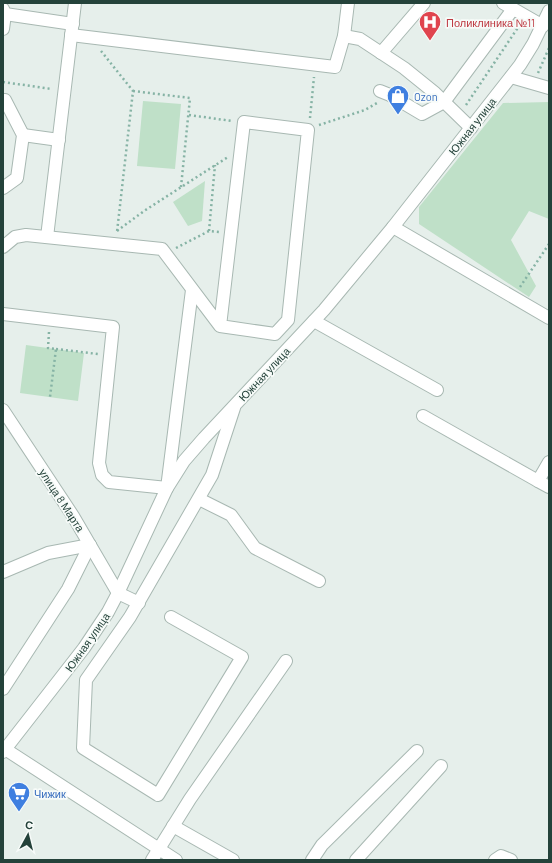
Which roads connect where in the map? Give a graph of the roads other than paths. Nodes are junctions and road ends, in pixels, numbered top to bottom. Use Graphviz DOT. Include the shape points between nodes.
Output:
graph roads {
  1 [pos="75,3"];
  2 [pos="348,3"];
  3 [pos="424,3"];
  4 [pos="508,6"];
  5 [pos="4,11"];
  6 [pos="549,11"];
  7 [pos="542,26"];
  8 [pos="3,29"];
  9 [pos="72,30"];
  10 [pos="344,36"];
  11 [pos="381,53"];
  12 [pos="511,77"];
  13 [pos="549,88"];
  14 [pos="385,93"];
  15 [pos="3,100"];
  16 [pos="444,102"];
  17 [pos="470,128"];
  18 [pos="23,135"];
  19 [pos="59,140"];
  20 [pos="3,188"];
  21 [pos="393,227"];
  22 [pos="47,237"];
  23 [pos="3,247"];
  24 [pos="192,290"];
  25 [pos="3,314"];
  26 [pos="549,318"];
  27 [pos="314,321"];
  28 [pos="220,326"];
  29 [pos="437,390"];
  30 [pos="235,405"];
  31 [pos="3,410"];
  32 [pos="423,416"];
  33 [pos="549,462"];
  34 [pos="538,481"];
  35 [pos="549,487"];
  36 [pos="167,488"];
  37 [pos="199,499"];
  38 [pos="90,545"];
  39 [pos="3,572"];
  40 [pos="319,581"];
  41 [pos="118,593"];
  42 [pos="139,603"];
  43 [pos="171,617"];
  44 [pos="286,661"];
  45 [pos="3,689"];
  46 [pos="4,751"];
  47 [pos="417,751"];
  48 [pos="442,766"];
  49 [pos="173,826"];
  50 [pos="159,849"];
  51 [pos="152,860"];
  52 [pos="176,860"];
  53 [pos="232,860"];
  54 [pos="312,860"];
  55 [pos="356,860"];
  56 [pos="495,860"];
  57 [pos="511,860"];
  1 -- 9 [label="street"];
  2 -- 10 [label="street"];
  3 -- 11 [label="street"];
  4 -- 7 [label="street"];
  4 -- 16 [label="street"];
  5 -- 8 [label="street"];
  5 -- 9 [label="street"];
  6 -- 7 [label="street, Южная улица"];
  7 -- 12 [label="street, Южная улица"];
  9 -- 10 [label="street" via="89,37 335,67"];
  9 -- 19 [label="street"];
  10 -- 11 [label="street" via="360,39"];
  11 -- 16 [label="street" via="410,73"];
  12 -- 13 [label="street"];
  12 -- 17 [label="street, Южная улица"];
  14 -- 16 [label="street" via="422,114"];
  15 -- 18 [label="street"];
  16 -- 17 [label="street"];
  17 -- 21 [label="street, Южная улица"];
  18 -- 19 [label="street"];
  18 -- 20 [label="street" via="17,178"];
  19 -- 22 [label="street"];
  21 -- 26 [label="street"];
  21 -- 27 [label="street, Южная улица"];
  22 -- 23 [label="street" via="15,237"];
  22 -- 24 [label="street" via="162,249"];
  24 -- 28 [label="street"];
  24 -- 36 [label="street"];
  25 -- 36 [label="street" via="113,327 99,463 102,475 109,482"];
  27 -- 29 [label="street"];
  27 -- 30 [label="street, Южная улица"];
  28 -- 28 [label="street" via="275,334 288,320 308,130 244,122"];
  30 -- 36 [label="street, Южная улица" via="184,461"];
  30 -- 37 [label="street" via="212,475"];
  31 -- 38 [label="street, улица 8 Марта"];
  32 -- 34 [label="street"];
  33 -- 34 [label="street"];
  34 -- 35 [label="street"];
  36 -- 41 [label="street, Южная улица"];
  37 -- 40 [label="street" via="230,515 255,548"];
  37 -- 42 [label="street"];
  38 -- 39 [label="street" via="48,553"];
  38 -- 41 [label="street, улица 8 Марта"];
  38 -- 45 [label="street" via="68,589"];
  41 -- 42 [label="street"];
  41 -- 46 [label="street, Южная улица" via="84,648"];
  42 -- 43 [label="street" via="86,680 83,748 158,795 242,657"];
  44 -- 49 [label="street"];
  46 -- 50 [label="street"];
  47 -- 54 [label="street" via="322,845"];
  48 -- 55 [label="street"];
  49 -- 50 [label="street"];
  49 -- 53 [label="street"];
  50 -- 51 [label="street"];
  50 -- 52 [label="street"];
  56 -- 57 [label="street" via="501,856"];
}
